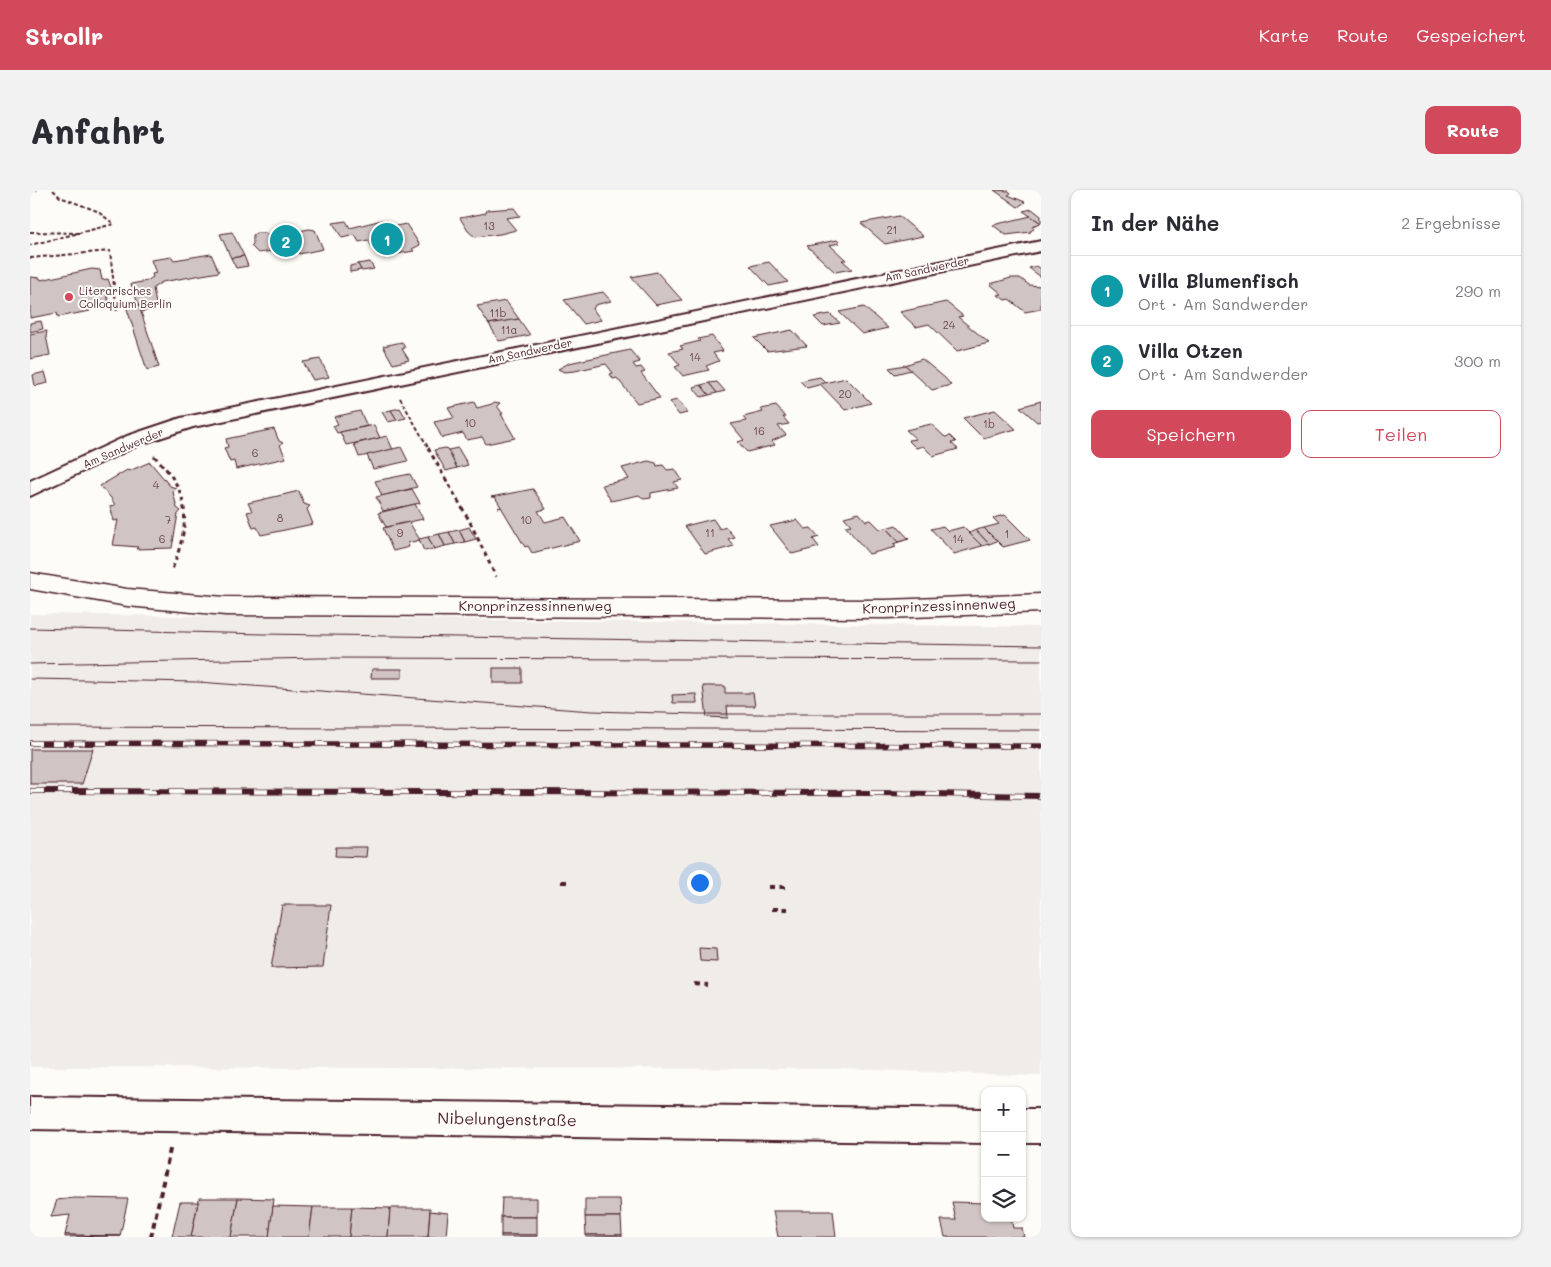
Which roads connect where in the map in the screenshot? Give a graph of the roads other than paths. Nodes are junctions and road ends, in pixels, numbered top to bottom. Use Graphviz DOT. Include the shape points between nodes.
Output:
graph roads {
  1 [pos="1041,246"];
  2 [pos="30,489"];
  3 [pos="30,581"];
  4 [pos="1041,603"];
  5 [pos="30,1114"];
  6 [pos="981,1126"];
  7 [pos="1026,1126"];
  8 [pos="1041,1126"];
  1 -- 2 [label="street, Am Sandwerder" via="188,422 134,440"];
  3 -- 4 [label="main road, Kronprinzessinnenweg" via="150,602 225,606 886,608"];
  5 -- 6 [label="street, Nibelungenstraße"];
  7 -- 8 [label="street"];
}
